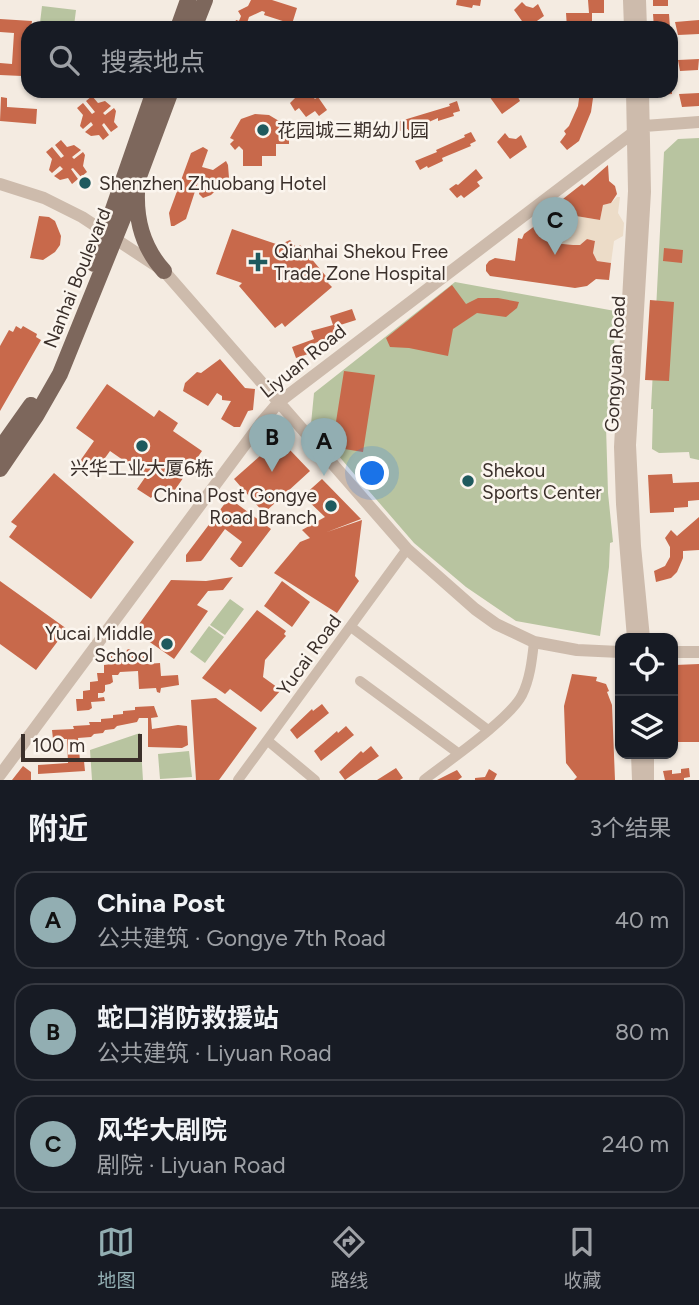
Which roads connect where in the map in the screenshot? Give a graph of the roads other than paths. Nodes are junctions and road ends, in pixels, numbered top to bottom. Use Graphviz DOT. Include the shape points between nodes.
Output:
graph roads {
  1 [pos="188,0"];
  2 [pos="205,0"];
  3 [pos="629,0"];
  4 [pos="639,0"];
  5 [pos="180,21"];
  6 [pos="197,21"];
  7 [pos="630,21"];
  8 [pos="640,21"];
  9 [pos="153,98"];
  10 [pos="168,98"];
  11 [pos="633,98"];
  12 [pos="642,98"];
  13 [pos="699,122"];
  14 [pos="639,129"];
  15 [pos="139,175"];
  16 [pos="0,184"];
  17 [pos="110,234"];
  18 [pos="164,271"];
  19 [pos="279,402"];
  20 [pos="0,449"];
  21 [pos="0,469"];
  22 [pos="407,549"];
  23 [pos="351,627"];
  24 [pos="633,633"];
  25 [pos="644,633"];
  26 [pos="534,642"];
  27 [pos="615,652"];
  28 [pos="678,652"];
  29 [pos="699,652"];
  30 [pos="360,681"];
  31 [pos="488,730"];
  32 [pos="268,741"];
  33 [pos="458,754"];
  34 [pos="638,759"];
  35 [pos="648,759"];
  36 [pos="0,775"];
  37 [pos="238,780"];
  38 [pos="315,780"];
  39 [pos="424,780"];
  40 [pos="638,780"];
  41 [pos="648,780"];
  1 -- 5 [label="main road"];
  2 -- 6 [label="main road"];
  3 -- 7 [label="street"];
  4 -- 8 [label="street"];
  9 -- 17 [label="main road, Nanhai Boulevard"];
  10 -- 15 [label="main road, Nanhai Boulevard"];
  11 -- 14 [label="street, Gongyuan Road"];
  12 -- 14 [label="street, Gongyuan Road"];
  13 -- 14 [label="street"];
  14 -- 19 [label="street, Liyuan Road"];
  14 -- 24 [label="street, Gongyuan Road" via="620,447"];
  14 -- 25 [label="street, Gongyuan Road" via="645,192 631,433"];
  15 -- 17 [label="main road, Nanhai Boulevard"];
  15 -- 18 [label="main road" via="136,195 141,231"];
  16 -- 17 [label="street" via="44,198"];
  17 -- 18 [label="street"];
  17 -- 20 [label="main road, Nanhai Boulevard" via="52,369"];
  17 -- 21 [label="main road, Nanhai Boulevard" via="60,374"];
  18 -- 19 [label="street"];
  19 -- 22 [label="street"];
  19 -- 36 [label="street, Liyuan Road"];
  22 -- 23 [label="street, Yucai Road"];
  22 -- 26 [label="street" via="475,609"];
  23 -- 31 [label="street"];
  23 -- 32 [label="street, Yucai Road"];
  26 -- 27 [label="street"];
  26 -- 31 [label="street" via="524,693"];
  28 -- 29 [label="street"];
  30 -- 33 [label="street"];
  31 -- 33 [label="street"];
  32 -- 37 [label="street, Yucai Road"];
  32 -- 38 [label="street"];
  33 -- 39 [label="street"];
  34 -- 40 [label="street"];
  35 -- 41 [label="street"];
}
